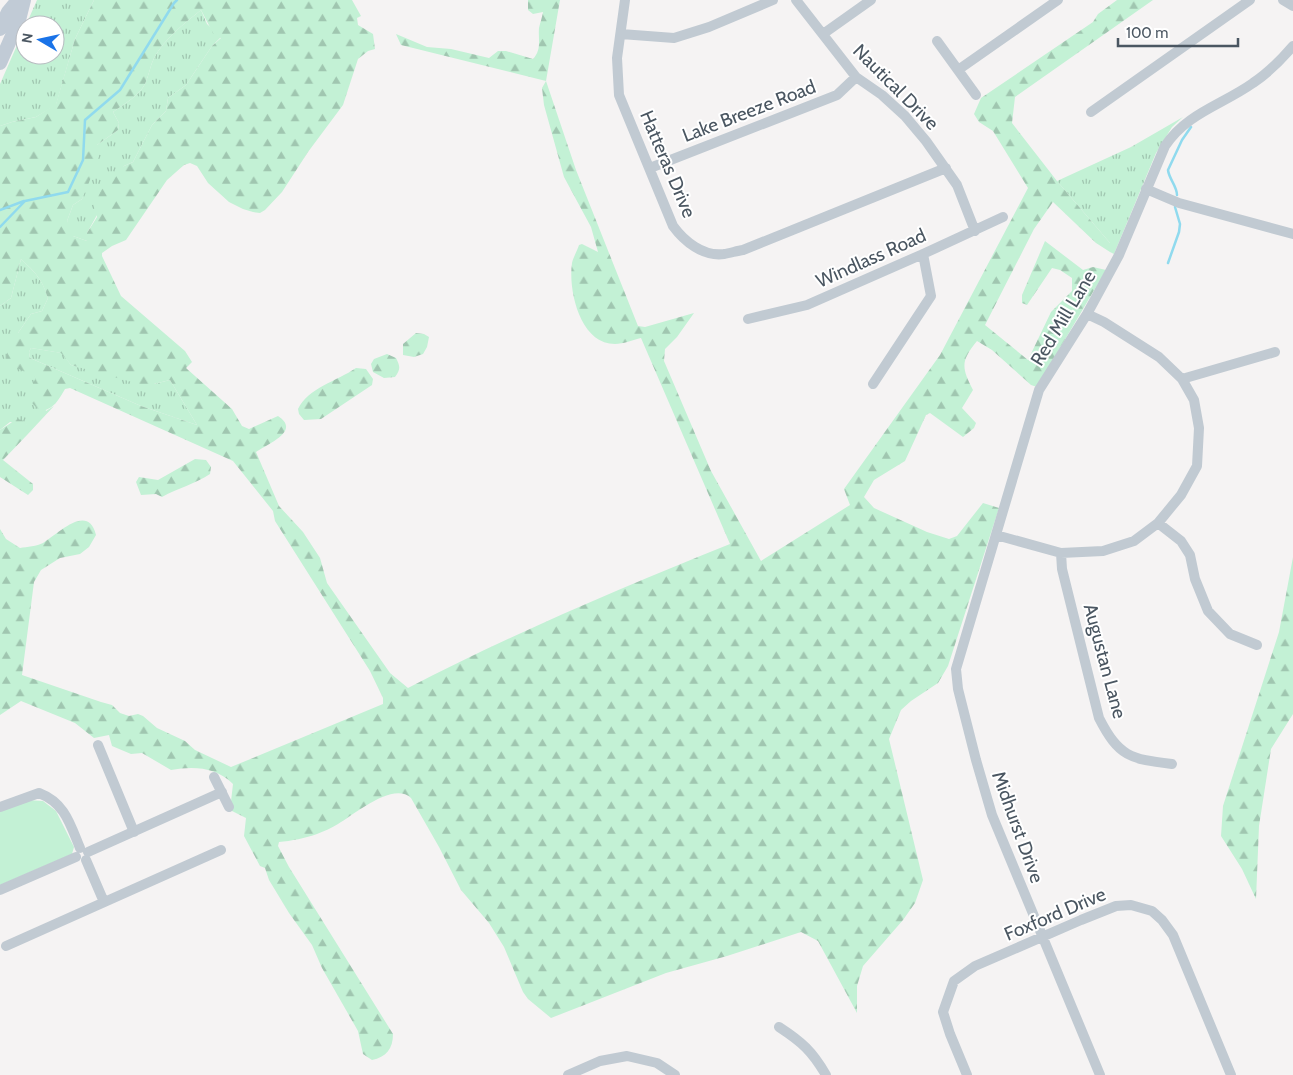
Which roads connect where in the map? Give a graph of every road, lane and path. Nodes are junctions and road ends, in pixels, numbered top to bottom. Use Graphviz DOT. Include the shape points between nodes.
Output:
graph roads {
  1 [pos="18,0"];
  2 [pos="24,0"];
  3 [pos="625,0"];
  4 [pos="773,0"];
  5 [pos="796,0"];
  6 [pos="871,0"];
  7 [pos="1058,0"];
  8 [pos="1250,0"];
  9 [pos="1284,0"];
  10 [pos="1293,6"];
  11 [pos="0,29"];
  12 [pos="621,34"];
  13 [pos="823,34"];
  14 [pos="937,40"];
  15 [pos="1293,46"];
  16 [pos="0,62"];
  17 [pos="958,70"];
  18 [pos="856,77"];
  19 [pos="976,95"];
  20 [pos="1091,112"];
  21 [pos="650,168"];
  22 [pos="946,168"];
  23 [pos="1146,189"];
  24 [pos="1003,217"];
  25 [pos="975,231"];
  26 [pos="1293,234"];
  27 [pos="923,254"];
  28 [pos="1087,314"];
  29 [pos="748,319"];
  30 [pos="1275,352"];
  31 [pos="1182,379"];
  32 [pos="873,384"];
  33 [pos="1158,523"];
  34 [pos="996,535"];
  35 [pos="1061,553"];
  36 [pos="1257,645"];
  37 [pos="956,670"];
  38 [pos="98,745"];
  39 [pos="1172,764"];
  40 [pos="214,777"];
  41 [pos="222,792"];
  42 [pos="0,807"];
  43 [pos="229,807"];
  44 [pos="134,832"];
  45 [pos="221,850"];
  46 [pos="83,854"];
  47 [pos="0,890"];
  48 [pos="104,902"];
  49 [pos="1042,938"];
  50 [pos="6,946"];
  51 [pos="779,1027"];
  52 [pos="568,1075"];
  53 [pos="674,1075"];
  54 [pos="826,1075"];
  55 [pos="967,1075"];
  56 [pos="1100,1075"];
  57 [pos="1230,1075"];
  1 -- 11 [label="main road"];
  2 -- 16 [label="main road" via="19,20"];
  3 -- 12 [label="street, Hatteras Drive"];
  4 -- 12 [label="street" via="674,38"];
  5 -- 13 [label="street, Nautical Drive"];
  6 -- 13 [label="street"];
  7 -- 17 [label="street"];
  8 -- 20 [label="street"];
  9 -- 10 [label="street"];
  12 -- 21 [label="street, Hatteras Drive" via="617,58 619,94"];
  13 -- 18 [label="street, Nautical Drive"];
  14 -- 17 [label="street"];
  15 -- 23 [label="street, Red Mill Lane" via="1253,83 1186,122 1172,135"];
  17 -- 19 [label="street"];
  18 -- 21 [label="street, Lake Breeze Road" via="837,95"];
  18 -- 22 [label="street, Nautical Drive" via="905,116"];
  21 -- 22 [label="street, Hatteras Drive" via="680,236 705,252 722,255 743,250"];
  22 -- 25 [label="street, Nautical Drive" via="957,185"];
  23 -- 26 [label="street" via="1179,203"];
  23 -- 28 [label="street, Red Mill Lane" via="1119,255"];
  24 -- 25 [label="street, Windlass Road"];
  25 -- 27 [label="street, Windlass Road"];
  27 -- 29 [label="street, Windlass Road" via="807,305"];
  27 -- 32 [label="street" via="931,296"];
  28 -- 31 [label="street" via="1159,357"];
  28 -- 34 [label="street, Red Mill Lane" via="1040,390"];
  30 -- 31 [label="street"];
  31 -- 33 [label="street" via="1194,400 1199,428 1197,466 1181,495"];
  33 -- 35 [label="street" via="1134,541 1104,551"];
  33 -- 36 [label="street" via="1181,541 1190,554 1194,579 1208,612 1230,634"];
  34 -- 35 [label="street"];
  34 -- 37 [label="street, Red Mill Lane"];
  35 -- 39 [label="street, Augustan Lane" via="1064,578 1099,718 1110,739 1124,752 1145,760"];
  37 -- 49 [label="street, Midhurst Drive" via="958,689 992,815"];
  38 -- 44 [label="street"];
  40 -- 41 [label="street"];
  41 -- 43 [label="street"];
  41 -- 44 [label="street"];
  42 -- 46 [label="street" via="39,793 50,798 59,804"];
  44 -- 46 [label="street"];
  45 -- 48 [label="street"];
  46 -- 47 [label="street"];
  46 -- 48 [label="street"];
  48 -- 50 [label="street"];
  49 -- 55 [label="street, Foxford Drive" via="976,966 954,981 943,1012"];
  49 -- 56 [label="street, Midhurst Drive"];
  49 -- 57 [label="street, Foxford Drive" via="1116,906 1131,905 1152,911 1173,935"];
  51 -- 54 [label="street" via="815,1055"];
  52 -- 53 [label="street" via="600,1061 627,1056 657,1063"];
}
